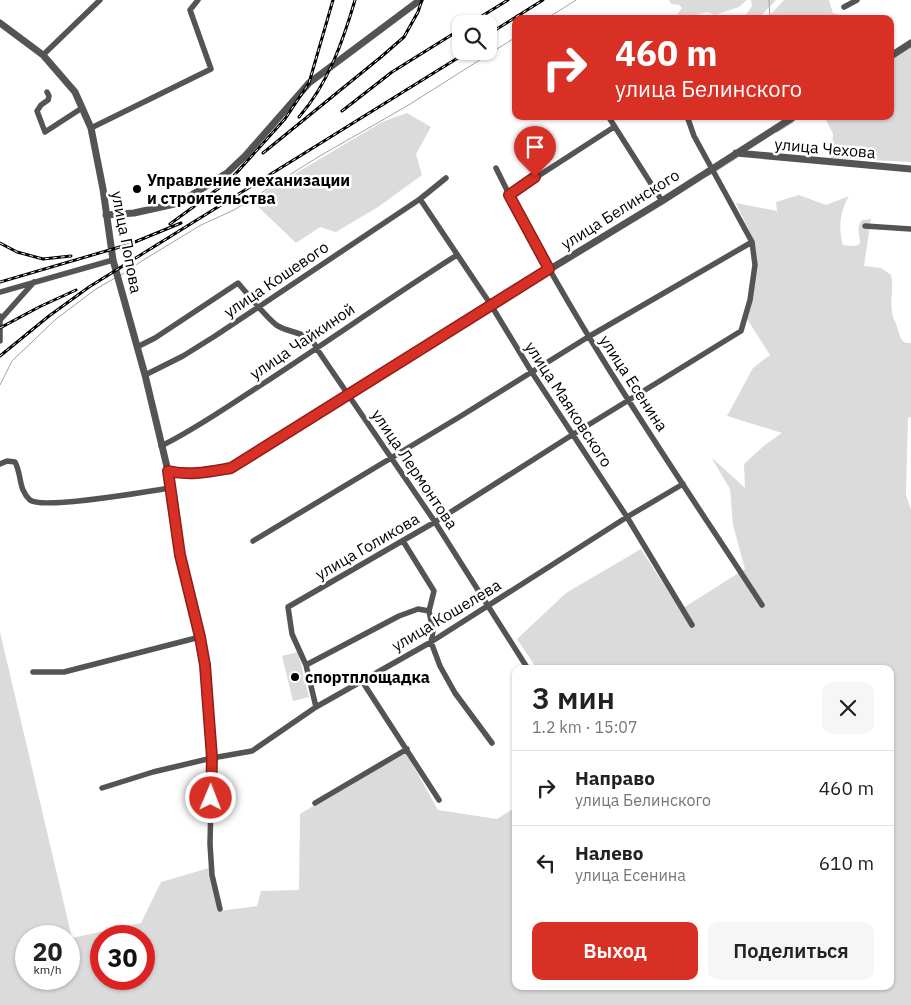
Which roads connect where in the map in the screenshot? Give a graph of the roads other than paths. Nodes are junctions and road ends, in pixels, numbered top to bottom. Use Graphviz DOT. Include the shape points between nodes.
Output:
graph roads {
  1 [pos="100,0"];
  2 [pos="198,0"];
  3 [pos="420,0"];
  4 [pos="857,0"];
  5 [pos="844,7"];
  6 [pos="0,23"];
  7 [pos="911,44"];
  8 [pos="894,54"];
  9 [pos="43,55"];
  10 [pos="48,92"];
  11 [pos="82,108"];
  12 [pos="610,120"];
  13 [pos="688,120"];
  14 [pos="784,120"];
  15 [pos="614,127"];
  16 [pos="91,128"];
  17 [pos="736,153"];
  18 [pos="496,168"];
  19 [pos="712,168"];
  20 [pos="911,170"];
  21 [pos="446,178"];
  22 [pos="509,195"];
  23 [pos="420,199"];
  24 [pos="662,201"];
  25 [pos="106,215"];
  26 [pos="865,226"];
  27 [pos="911,229"];
  28 [pos="752,242"];
  29 [pos="457,255"];
  30 [pos="113,260"];
  31 [pos="549,269"];
  32 [pos="34,282"];
  33 [pos="0,292"];
  34 [pos="491,305"];
  35 [pos="259,306"];
  36 [pos="0,317"];
  37 [pos="588,337"];
  38 [pos="0,342"];
  39 [pos="136,347"];
  40 [pos="318,349"];
  41 [pos="531,371"];
  42 [pos="144,375"];
  43 [pos="348,395"];
  44 [pos="629,400"];
  45 [pos="572,435"];
  46 [pos="160,446"];
  47 [pos="392,458"];
  48 [pos="0,464"];
  49 [pos="168,471"];
  50 [pos="683,484"];
  51 [pos="170,488"];
  52 [pos="627,517"];
  53 [pos="435,522"];
  54 [pos="253,541"];
  55 [pos="403,541"];
  56 [pos="762,605"];
  57 [pos="488,606"];
  58 [pos="429,611"];
  59 [pos="692,625"];
  60 [pos="200,637"];
  61 [pos="431,642"];
  62 [pos="306,665"];
  63 [pos="525,665"];
  64 [pos="33,672"];
  65 [pos="362,681"];
  66 [pos="316,707"];
  67 [pos="492,743"];
  68 [pos="407,749"];
  69 [pos="212,758"];
  70 [pos="102,788"];
  71 [pos="439,800"];
  72 [pos="315,803"];
  73 [pos="220,909"];
  1 -- 9 [label="street"];
  2 -- 16 [label="street" via="190,10 211,69"];
  3 -- 25 [label="street" via="309,83 227,173 178,204"];
  4 -- 5 [label="street"];
  6 -- 9 [label="street, улица Попова"];
  7 -- 8 [label="street"];
  9 -- 11 [label="street, улица Попова" via="75,92"];
  10 -- 11 [label="street" via="48,100 37,110 45,132"];
  11 -- 16 [label="street, улица Попова"];
  12 -- 15 [label="street"];
  13 -- 19 [label="street"];
  14 -- 17 [label="street, улица Белинского"];
  15 -- 22 [label="street"];
  15 -- 24 [label="street"];
  16 -- 25 [label="street, улица Попова"];
  17 -- 19 [label="street, улица Белинского"];
  17 -- 20 [label="street, улица Чехова"];
  18 -- 22 [label="street, улица Есенина"];
  19 -- 24 [label="street, улица Белинского"];
  19 -- 28 [label="street"];
  21 -- 23 [label="street, улица Кошевого"];
  22 -- 31 [label="street, улица Есенина"];
  23 -- 29 [label="street, улица Маяковского"];
  23 -- 35 [label="street, улица Кошевого"];
  24 -- 31 [label="street, улица Белинского"];
  25 -- 30 [label="street, улица Попова"];
  26 -- 27 [label="street"];
  28 -- 37 [label="street"];
  28 -- 44 [label="street, улица Голикова" via="755,265 741,331"];
  29 -- 34 [label="street, улица Маяковского"];
  29 -- 40 [label="street, улица Чайкиной"];
  30 -- 32 [label="street"];
  30 -- 39 [label="street, улица Попова"];
  31 -- 34 [label="street, улица Белинского"];
  31 -- 37 [label="street, улица Есенина"];
  32 -- 33 [label="street"];
  32 -- 36 [label="street"];
  34 -- 41 [label="street, улица Маяковского"];
  34 -- 43 [label="street, улица Белинского"];
  35 -- 39 [label="street, улица Лермонтова" via="238,283"];
  35 -- 40 [label="street, улица Лермонтова" via="276,325 306,335"];
  35 -- 42 [label="street, улица Кошевого" via="184,356"];
  36 -- 38 [label="street"];
  37 -- 41 [label="street"];
  37 -- 44 [label="street, улица Есенина"];
  39 -- 42 [label="street, улица Попова"];
  40 -- 43 [label="street, улица Лермонтова"];
  40 -- 46 [label="street, улица Чайкиной" via="185,434"];
  41 -- 45 [label="street, улица Маяковского"];
  41 -- 47 [label="street"];
  42 -- 46 [label="street, улица Попова"];
  43 -- 47 [label="street, улица Лермонтова"];
  43 -- 49 [label="street, улица Белинского" via="231,468 195,474"];
  44 -- 45 [label="street, улица Голикова"];
  44 -- 50 [label="street, улица Есенина"];
  45 -- 52 [label="street, улица Маяковского"];
  45 -- 53 [label="street, улица Голикова"];
  46 -- 49 [label="street"];
  47 -- 53 [label="street, улица Лермонтова"];
  47 -- 54 [label="street"];
  48 -- 51 [label="street" via="15,462 21,488 34,503 77,502"];
  49 -- 51 [label="street"];
  50 -- 52 [label="street, улица Кошелева"];
  50 -- 56 [label="street, улица Есенина"];
  51 -- 60 [label="street" via="180,555"];
  52 -- 57 [label="street, улица Кошелева"];
  52 -- 59 [label="street, улица Маяковского"];
  53 -- 55 [label="street, улица Голикова"];
  53 -- 57 [label="street, улица Лермонтова"];
  55 -- 58 [label="street" via="434,591"];
  55 -- 62 [label="street, улица Голикова" via="288,607 292,634"];
  57 -- 61 [label="street, улица Кошелева"];
  57 -- 63 [label="street, улица Лермонтова"];
  58 -- 61 [label="street" via="433,631"];
  58 -- 62 [label="street" via="418,608"];
  60 -- 64 [label="street" via="64,672"];
  60 -- 69 [label="street"];
  61 -- 65 [label="street, улица Кошелева"];
  61 -- 67 [label="street" via="455,693"];
  62 -- 66 [label="street, улица Голикова"];
  65 -- 66 [label="street, улица Кошелева"];
  65 -- 68 [label="street"];
  66 -- 69 [label="street, улица Кошелева" via="252,751"];
  68 -- 71 [label="street"];
  68 -- 72 [label="street"];
  69 -- 70 [label="street, улица Кошелева"];
  69 -- 73 [label="street" via="210,844 212,875"];
}
